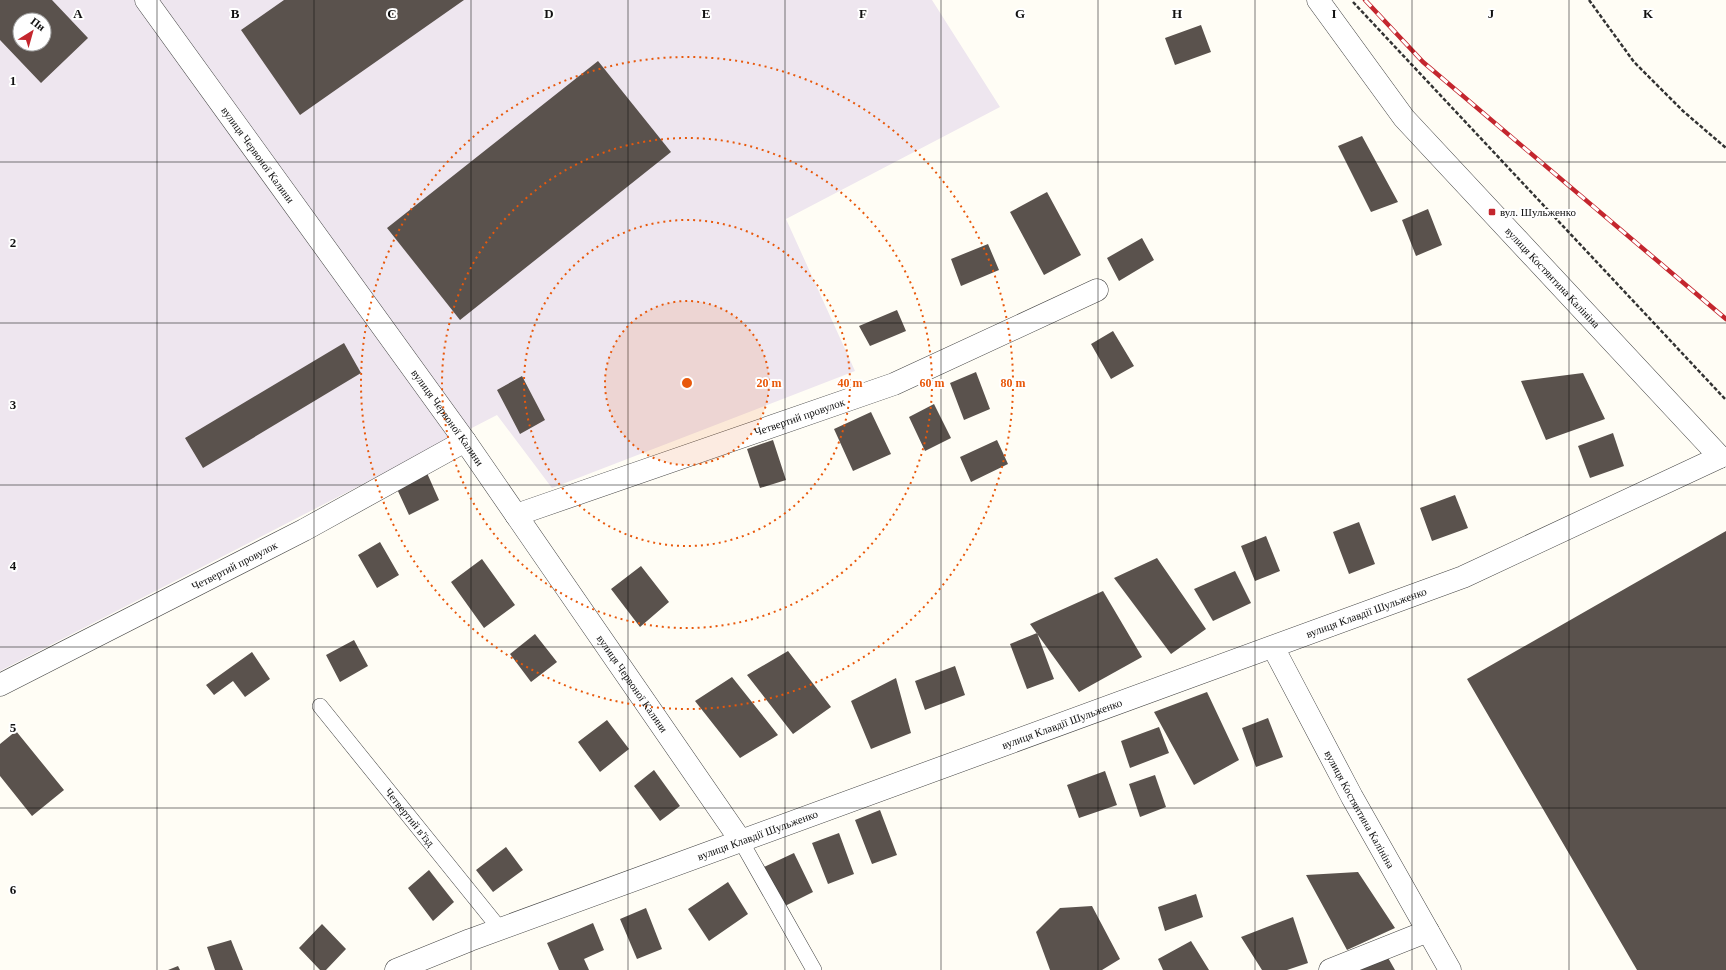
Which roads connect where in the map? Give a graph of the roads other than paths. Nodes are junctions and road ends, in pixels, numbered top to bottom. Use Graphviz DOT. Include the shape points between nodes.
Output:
graph roads {
  1 [pos="146,0"];
  2 [pos="1318,0"];
  3 [pos="1097,290"];
  4 [pos="465,441"];
  5 [pos="1723,457"];
  6 [pos="516,515"];
  7 [pos="1273,647"];
  8 [pos="0,685"];
  9 [pos="320,706"];
  10 [pos="741,841"];
  11 [pos="500,929"];
  12 [pos="1428,931"];
  13 [pos="396,970"];
  14 [pos="814,970"];
  15 [pos="1330,970"];
  16 [pos="1450,970"];
  1 -- 4 [label="street, вулиця Червоної Калини"];
  2 -- 5 [label="street, вулиця Костянтина Калініна" via="1404,118"];
  3 -- 6 [label="street, Четвертий провулок" via="894,384"];
  4 -- 6 [label="street, вулиця Червоної Калини"];
  4 -- 8 [label="street, Четвертий провулок" via="304,530"];
  5 -- 7 [label="street, вулиця Клавдії Шульженко" via="1463,577"];
  6 -- 10 [label="street, вулиця Червоної Калини"];
  7 -- 10 [label="street, вулиця Клавдії Шульженко"];
  7 -- 12 [label="street, вулиця Костянтина Калініна" via="1352,797"];
  9 -- 11 [label="lane, Четвертий в'їзд"];
  10 -- 11 [label="street, вулиця Клавдії Шульженко"];
  10 -- 14 [label="lane"];
  11 -- 13 [label="street, вулиця Клавдії Шульженко"];
  12 -- 15 [label="street"];
  12 -- 16 [label="street, вулиця Костянтина Калініна"];
}
